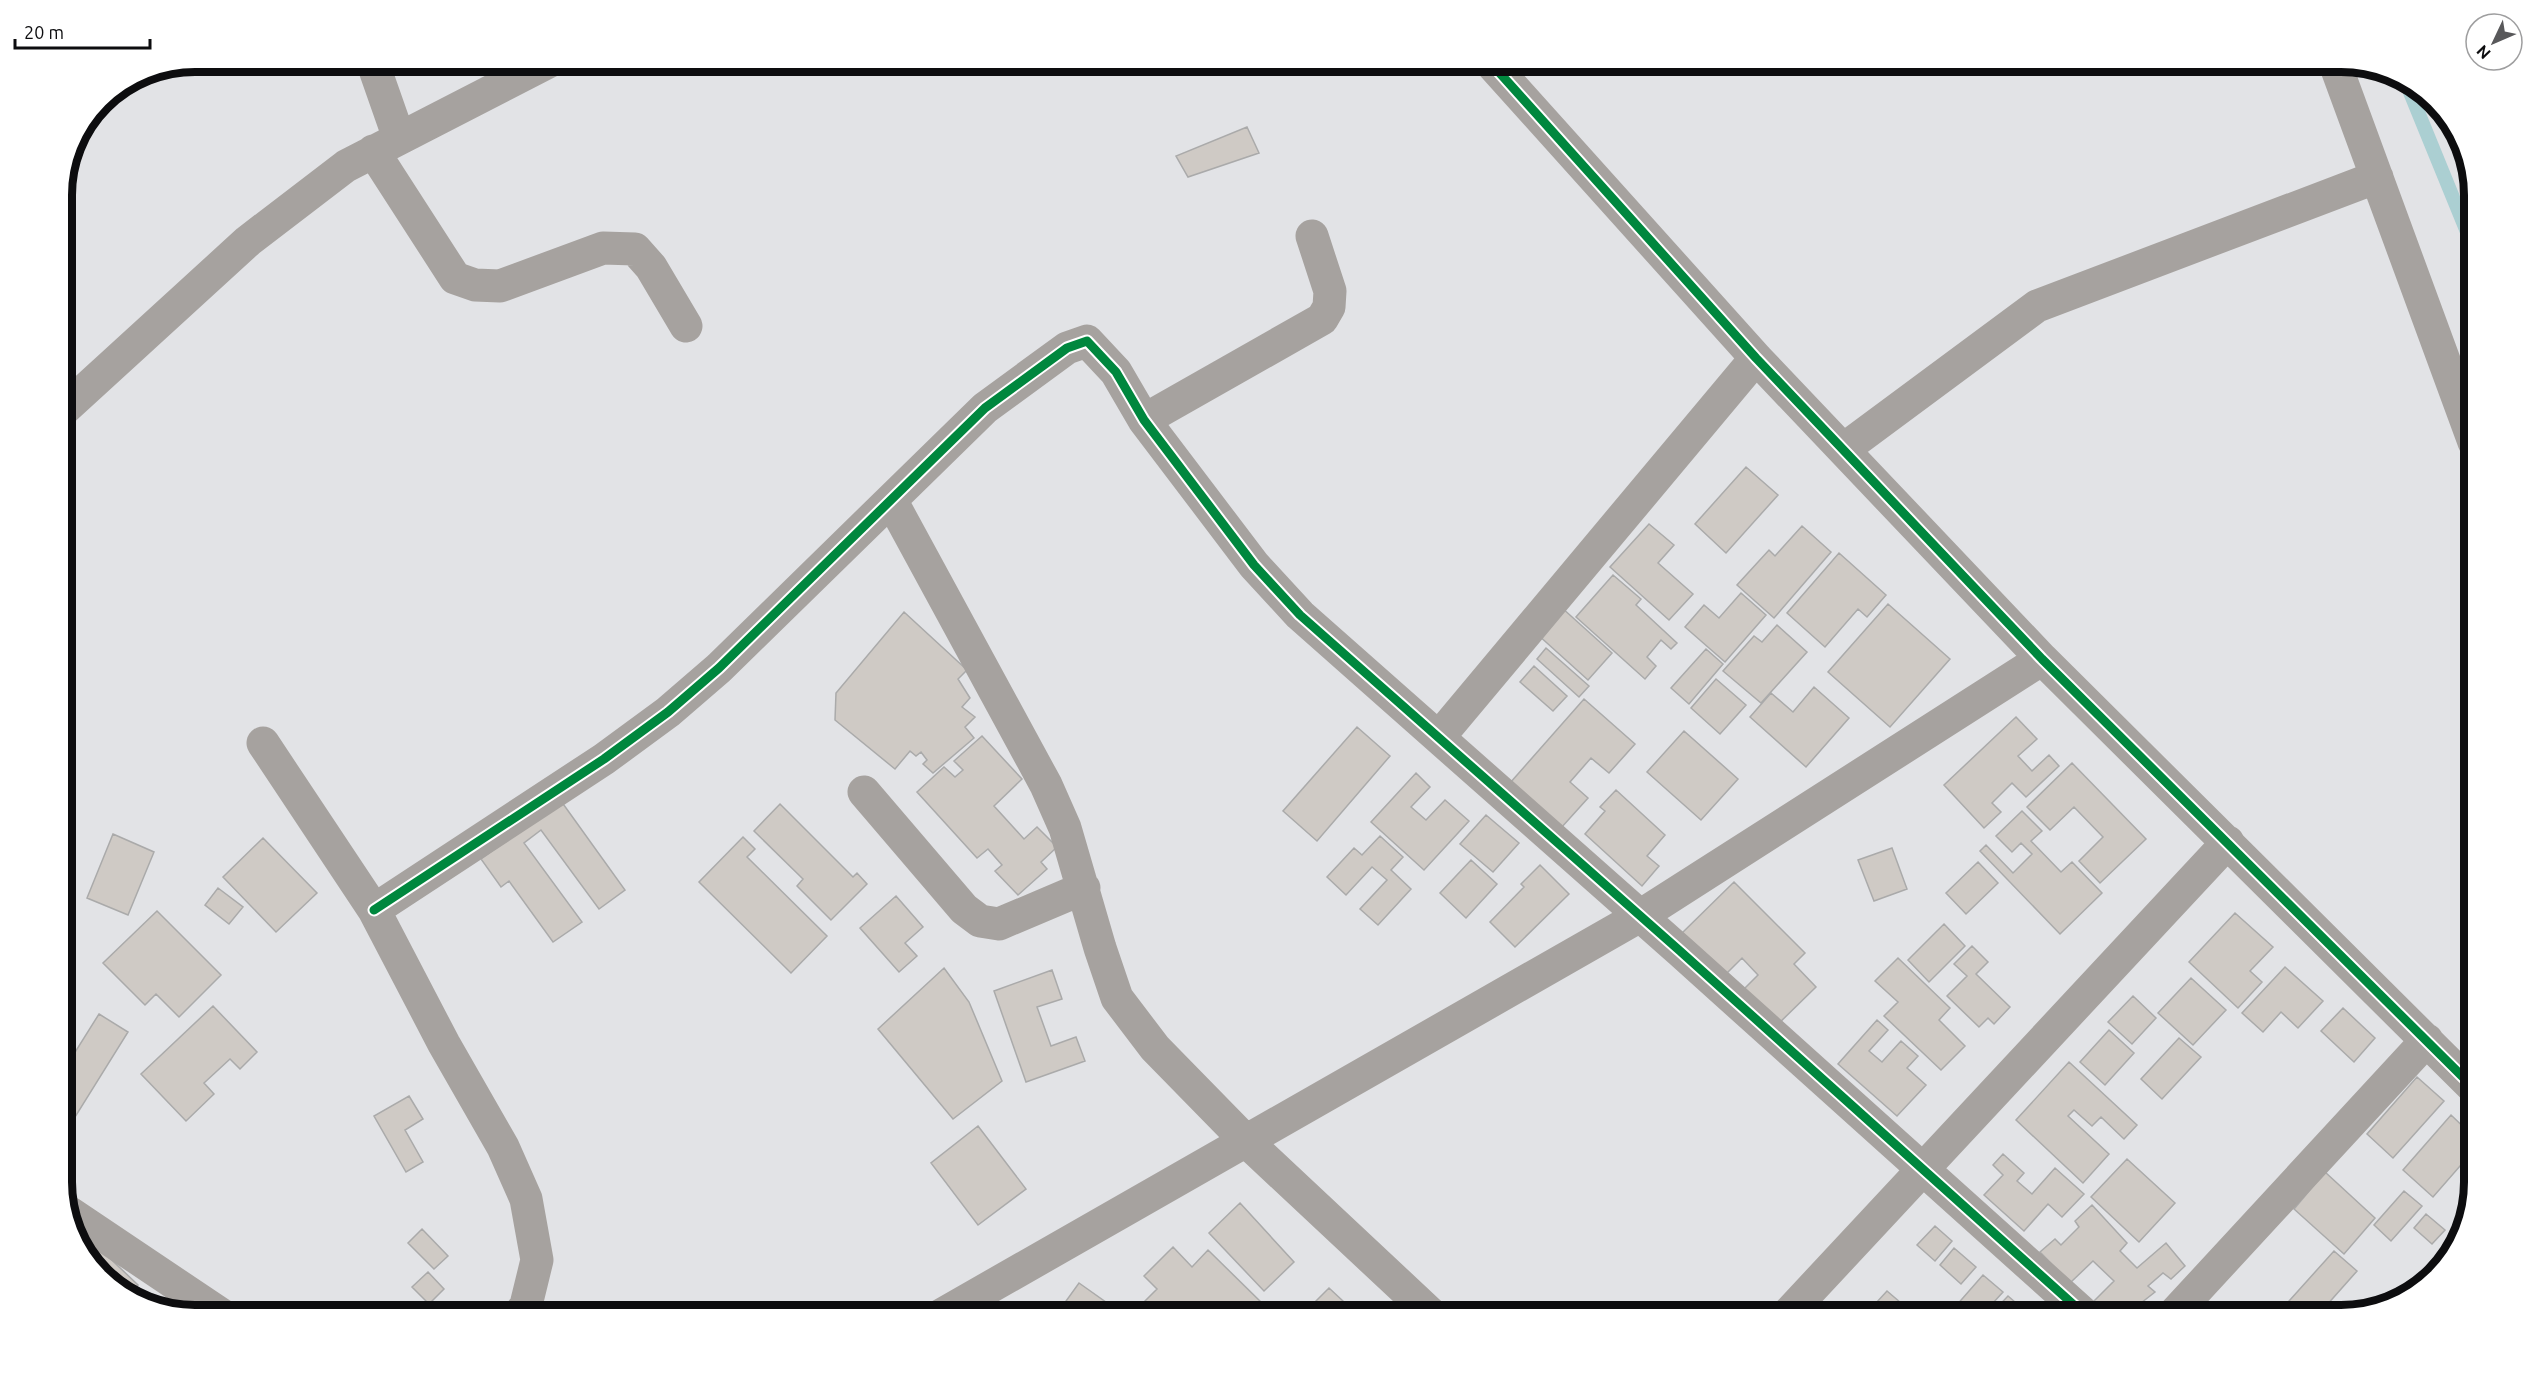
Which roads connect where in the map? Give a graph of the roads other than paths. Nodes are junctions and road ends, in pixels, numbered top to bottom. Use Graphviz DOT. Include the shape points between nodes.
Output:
graph roads {
  1 [pos="374,72"];
  2 [pos="530,72"];
  3 [pos="1498,72"];
  4 [pos="2338,72"];
  5 [pos="386,145"];
  6 [pos="2377,177"];
  7 [pos="1312,237"];
  8 [pos="686,326"];
  9 [pos="1756,358"];
  10 [pos="72,402"];
  11 [pos="2464,415"];
  12 [pos="1144,420"];
  13 [pos="1844,449"];
  14 [pos="891,500"];
  15 [pos="2042,660"];
  16 [pos="1439,737"];
  17 [pos="263,743"];
  18 [pos="864,792"];
  19 [pos="2228,842"];
  20 [pos="1084,888"];
  21 [pos="374,910"];
  22 [pos="1640,916"];
  23 [pos="2427,1040"];
  24 [pos="2464,1078"];
  25 [pos="1246,1141"];
  26 [pos="1923,1169"];
  27 [pos="79,1221"];
  28 [pos="205,1305"];
  29 [pos="526,1305"];
  30 [pos="960,1305"];
  31 [pos="1420,1305"];
  32 [pos="1796,1305"];
  33 [pos="2073,1305"];
  34 [pos="2183,1305"];
  1 -- 5 [label="street"];
  2 -- 5 [label="street"];
  3 -- 9 [label="street"];
  4 -- 6 [label="street"];
  5 -- 8 [label="street" via="455,278 475,285 500,286 603,248 634,249 651,267"];
  5 -- 10 [label="street" via="346,166 248,241"];
  6 -- 11 [label="street"];
  6 -- 13 [label="street" via="2037,306"];
  7 -- 12 [label="street" via="1330,291 1329,307 1322,319"];
  9 -- 13 [label="street"];
  9 -- 16 [label="street"];
  12 -- 14 [label="street" via="1116,372 1087,341 1067,348 985,408"];
  12 -- 16 [label="street" via="1254,565 1300,615"];
  13 -- 15 [label="street"];
  14 -- 20 [label="street" via="1046,785"];
  14 -- 21 [label="street" via="719,668 668,712 604,759"];
  15 -- 19 [label="street"];
  15 -- 22 [label="street"];
  16 -- 22 [label="street"];
  17 -- 21 [label="street"];
  18 -- 20 [label="street" via="964,909 980,921 999,924"];
  19 -- 23 [label="street"];
  19 -- 26 [label="street"];
  20 -- 25 [label="street" via="1117,998 1155,1048"];
  21 -- 29 [label="street" via="526,1199 537,1260"];
  22 -- 25 [label="street"];
  22 -- 26 [label="street"];
  23 -- 24 [label="street"];
  23 -- 34 [label="street"];
  25 -- 30 [label="street"];
  25 -- 31 [label="street"];
  26 -- 32 [label="street"];
  26 -- 33 [label="street"];
  27 -- 28 [label="street"];
}
